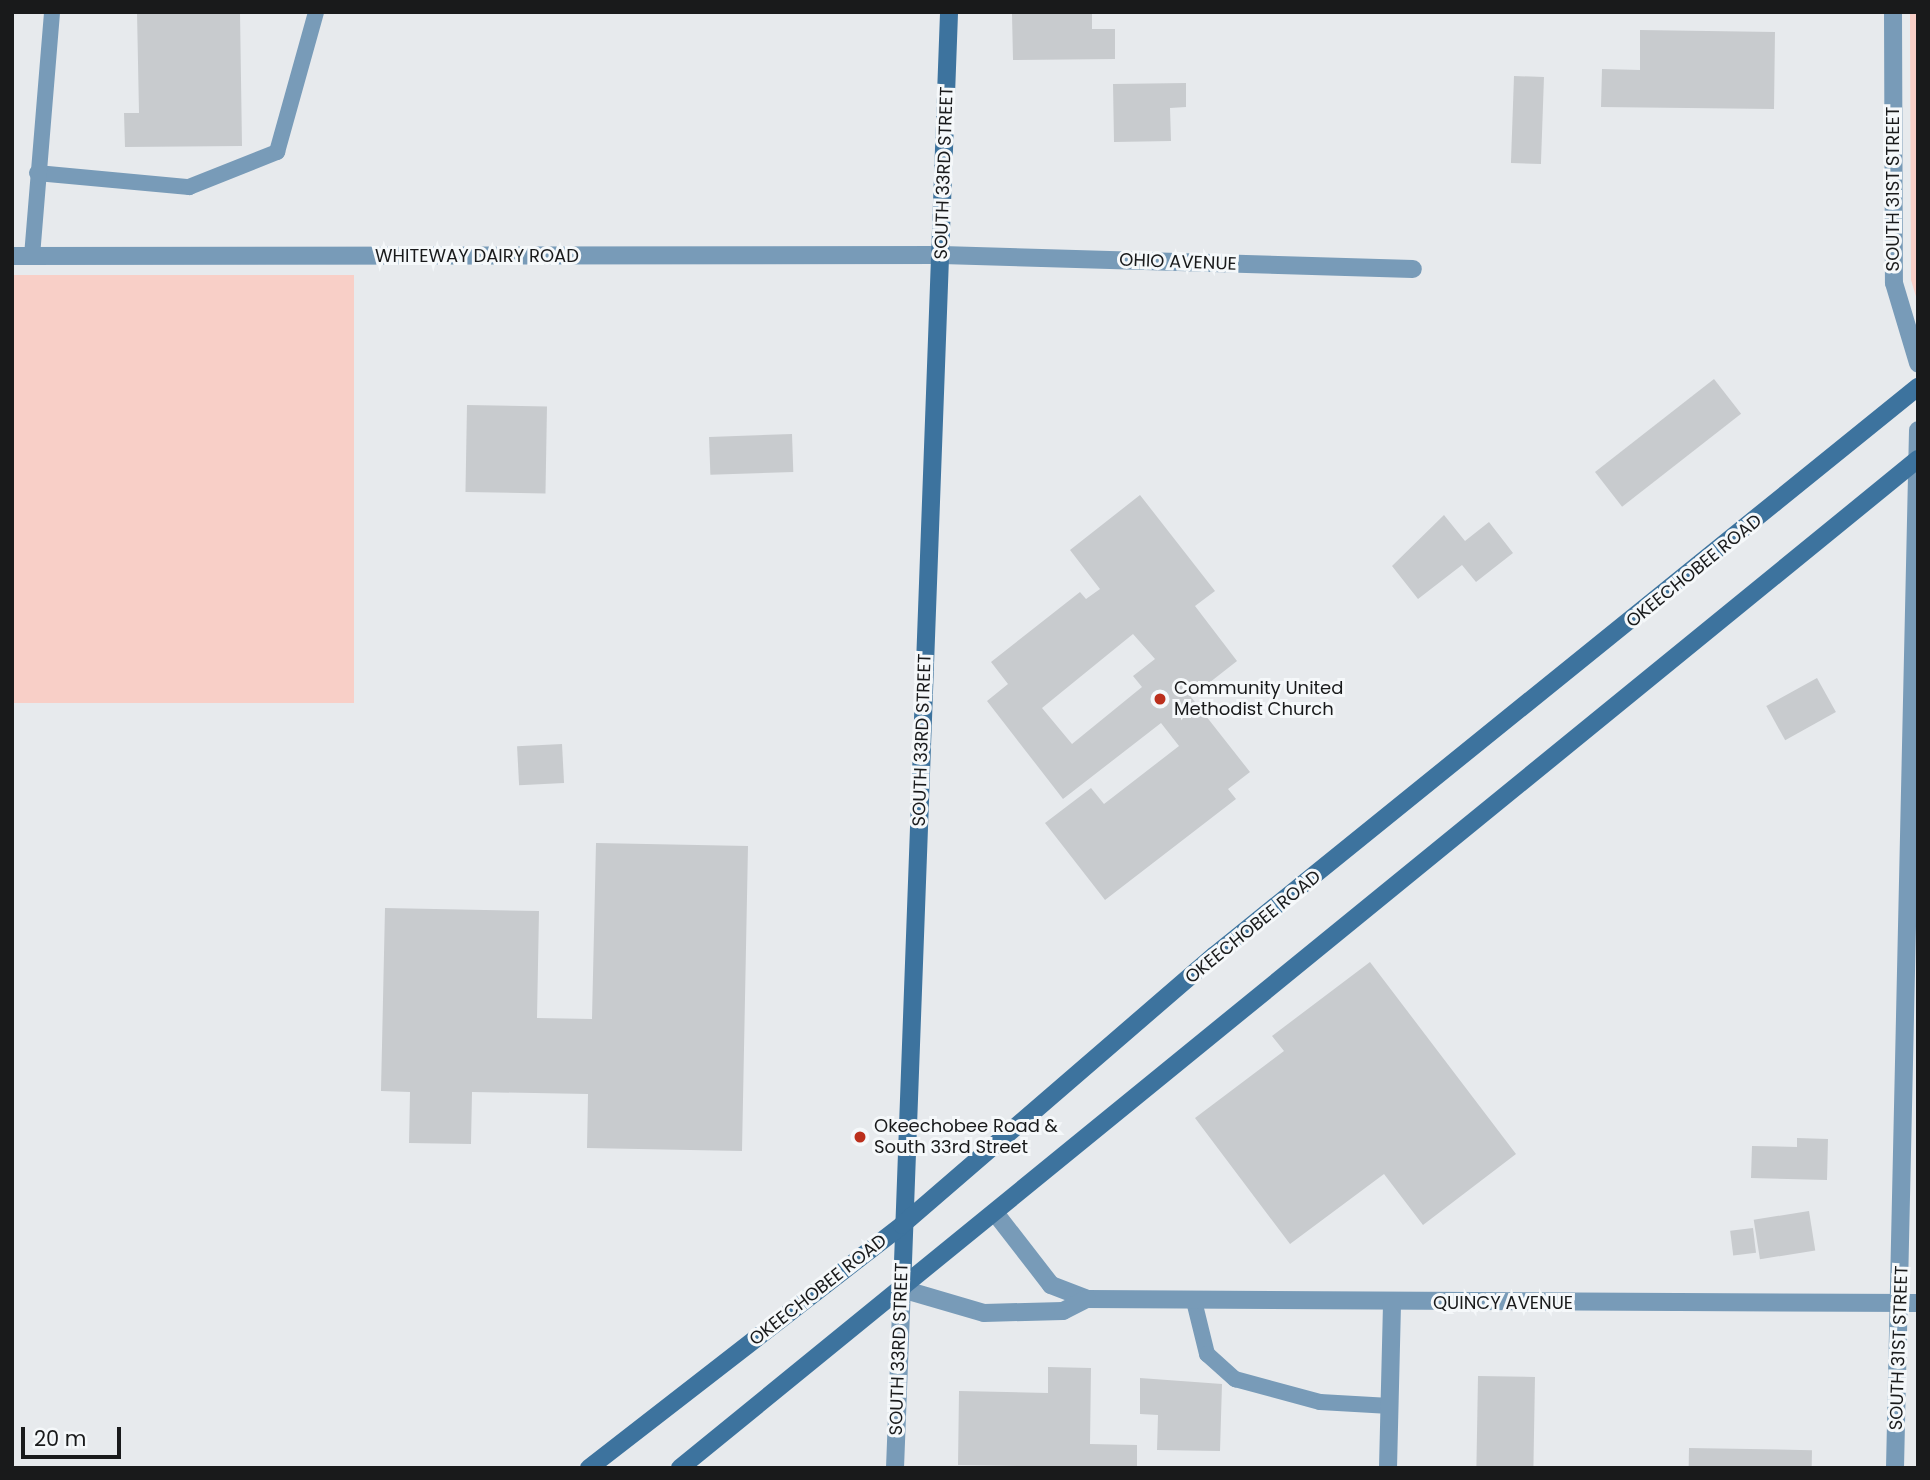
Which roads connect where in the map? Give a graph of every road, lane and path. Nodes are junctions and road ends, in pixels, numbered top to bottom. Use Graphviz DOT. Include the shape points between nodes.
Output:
graph roads {
  1 [pos="52,12"];
  2 [pos="316,12"];
  3 [pos="949,12"];
  4 [pos="1893,12"];
  5 [pos="37,173"];
  6 [pos="942,255"];
  7 [pos="12,256"];
  8 [pos="32,256"];
  9 [pos="1413,269"];
  10 [pos="1918,363"];
  11 [pos="1918,387"];
  12 [pos="1918,430"];
  13 [pos="1916,461"];
  14 [pos="1915,599"];
  15 [pos="996,1214"];
  16 [pos="902,1225"];
  17 [pos="902,1289"];
  18 [pos="1087,1299"];
  19 [pos="1194,1301"];
  20 [pos="1392,1303"];
  21 [pos="1909,1303"];
  22 [pos="1390,1406"];
  23 [pos="589,1468"];
  24 [pos="680,1468"];
  25 [pos="895,1468"];
  26 [pos="1388,1468"];
  27 [pos="1895,1468"];
  1 -- 5 [label="lane"];
  2 -- 5 [label="lane" via="277,152 189,187"];
  3 -- 6 [label="main road, SOUTH 33RD STREET"];
  4 -- 10 [label="street, SOUTH 31ST STREET" via="1894,283"];
  5 -- 8 [label="lane"];
  6 -- 8 [label="street, WHITEWAY DAIRY ROAD"];
  6 -- 9 [label="street, OHIO AVENUE"];
  6 -- 16 [label="main road, SOUTH 33RD STREET"];
  7 -- 8 [label="street, WHITEWAY DAIRY ROAD"];
  11 -- 16 [label="main road, OKEECHOBEE ROAD" via="1215,955"];
  12 -- 13 [label="street, SOUTH 31ST STREET"];
  13 -- 14 [label="street, SOUTH 31ST STREET"];
  13 -- 15 [label="main road"];
  14 -- 21 [label="street, SOUTH 31ST STREET"];
  15 -- 17 [label="main road"];
  15 -- 18 [label="street, QUINCY AVENUE" via="1051,1285"];
  16 -- 17 [label="main road, SOUTH 33RD STREET"];
  16 -- 23 [label="main road, OKEECHOBEE ROAD"];
  17 -- 18 [label="street, QUINCY AVENUE" via="984,1313 1063,1311"];
  17 -- 24 [label="main road"];
  17 -- 25 [label="street, SOUTH 33RD STREET"];
  18 -- 19 [label="street, QUINCY AVENUE"];
  19 -- 20 [label="street, QUINCY AVENUE"];
  19 -- 22 [label="lane" via="1207,1354 1235,1379 1320,1402"];
  20 -- 21 [label="street, QUINCY AVENUE"];
  20 -- 22 [label="street"];
  21 -- 27 [label="street, SOUTH 31ST STREET"];
  22 -- 26 [label="street"];
}
